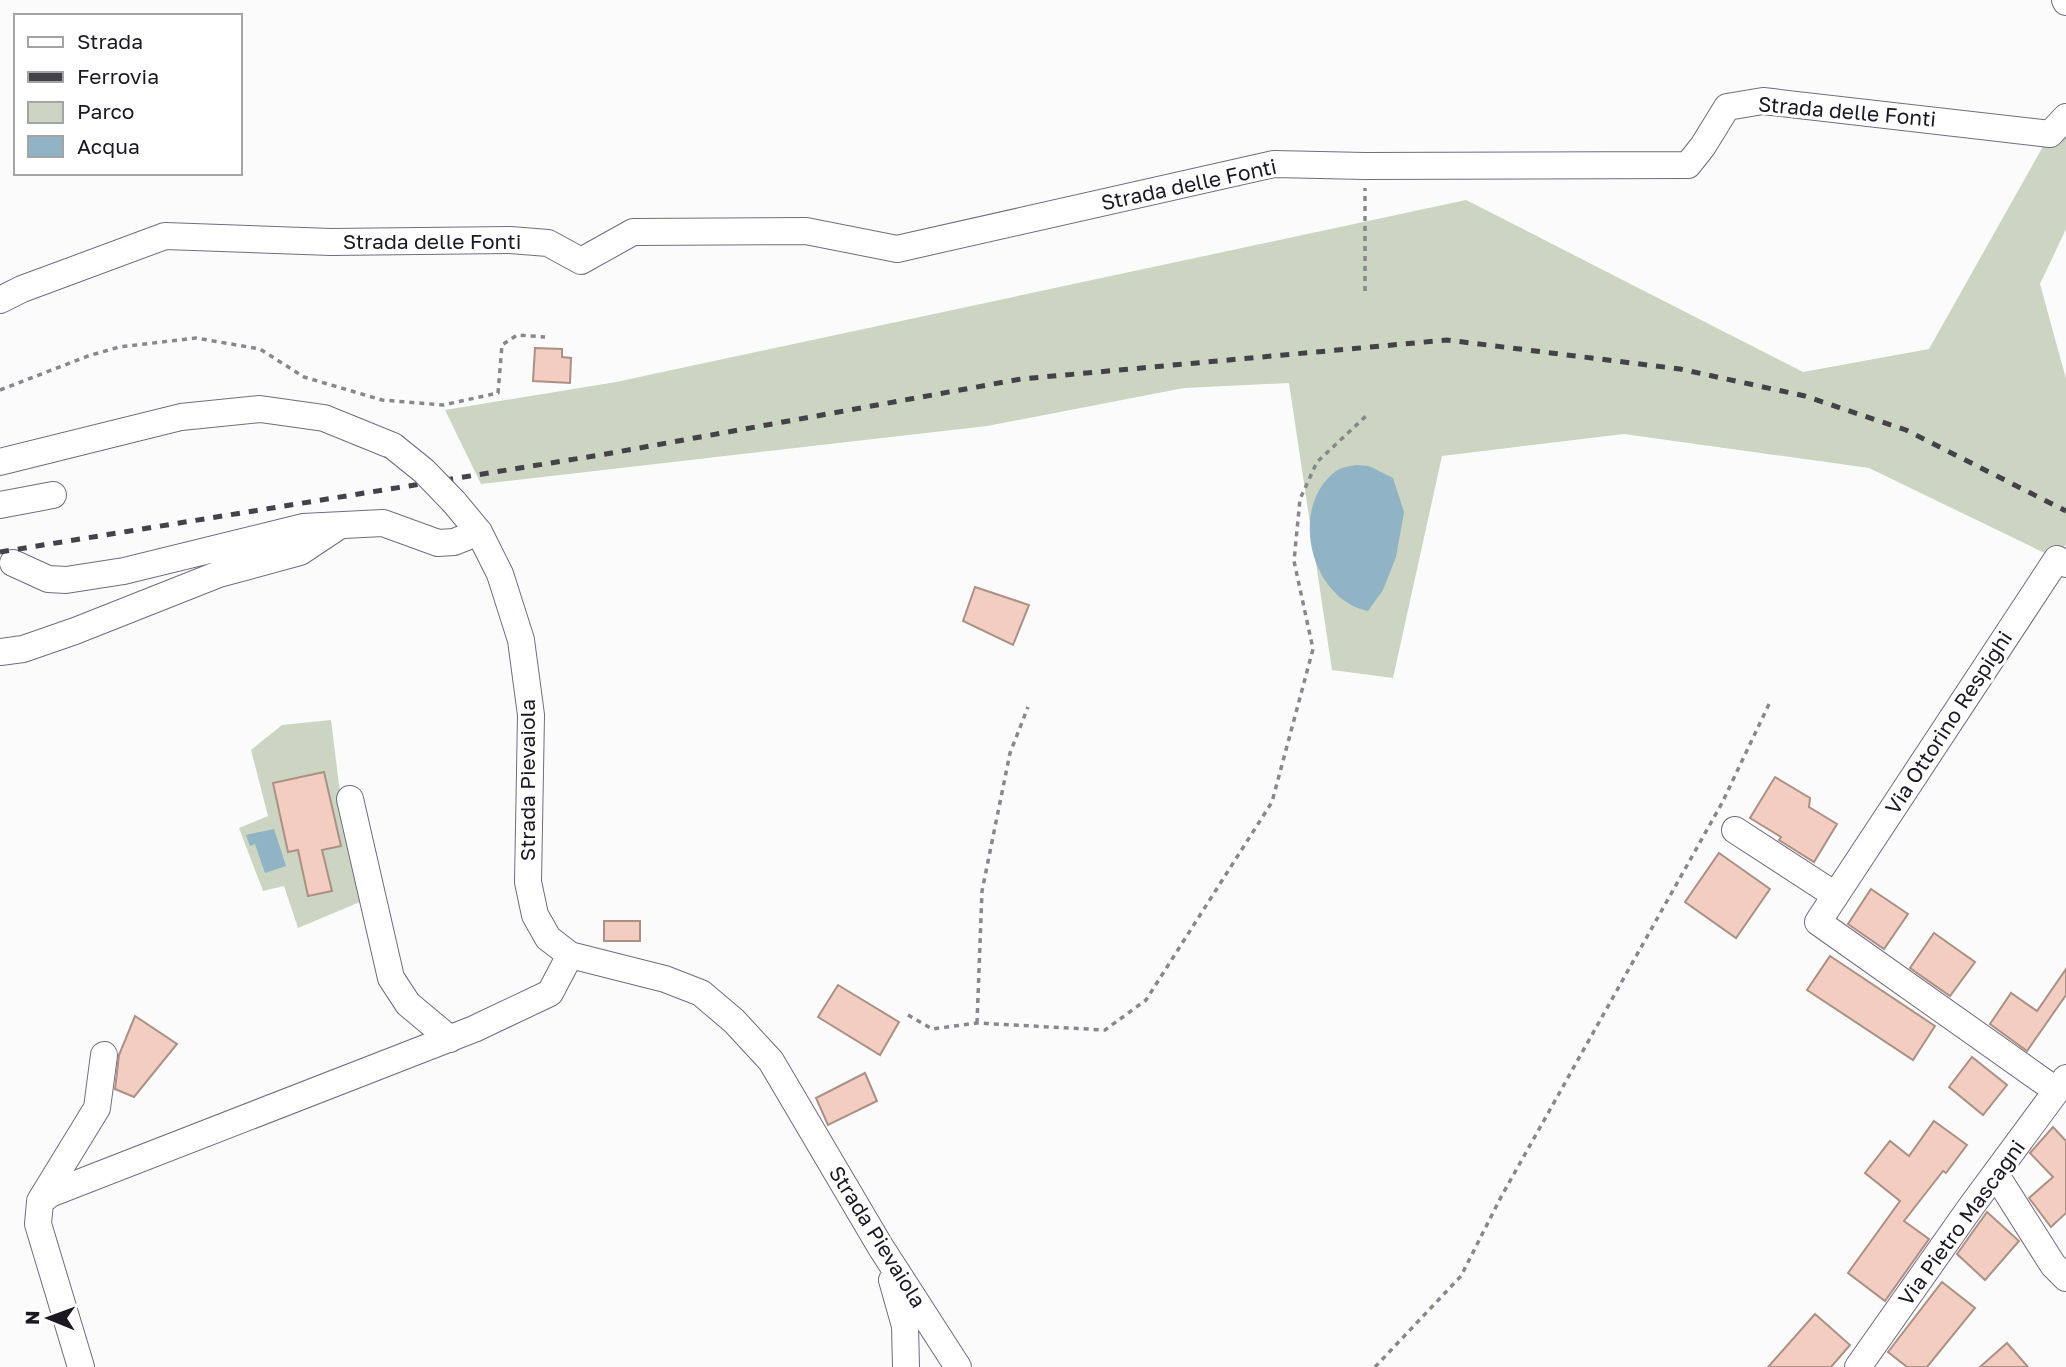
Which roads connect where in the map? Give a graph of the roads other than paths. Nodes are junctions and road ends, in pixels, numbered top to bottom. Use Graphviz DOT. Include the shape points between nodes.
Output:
graph roads {
  1 [pos="2066,117"];
  2 [pos="0,300"];
  3 [pos="0,461"];
  4 [pos="52,495"];
  5 [pos="0,505"];
  6 [pos="341,525"];
  7 [pos="479,532"];
  8 [pos="13,564"];
  9 [pos="2066,564"];
  10 [pos="0,652"];
  11 [pos="350,799"];
  12 [pos="1735,830"];
  13 [pos="1835,895"];
  14 [pos="570,955"];
  15 [pos="450,1039"];
  16 [pos="104,1055"];
  17 [pos="2062,1085"];
  18 [pos="1996,1175"];
  19 [pos="40,1202"];
  20 [pos="880,1246"];
  21 [pos="2066,1278"];
  22 [pos="80,1367"];
  23 [pos="906,1367"];
  24 [pos="958,1367"];
  25 [pos="1858,1367"];
  1 -- 2 [label="street, Strada delle Fonti" via="2050,134 1763,101 1727,107 1688,165 1274,164 897,249 806,231 633,232 581,261 548,243 510,240 331,242 165,236"];
  3 -- 7 [label="street, Strada Pievaiola, bridge" via="181,416 260,409 324,418 393,446 424,471"];
  4 -- 5 [label="street"];
  6 -- 7 [label="street" via="383,523 438,543"];
  6 -- 8 [label="street" via="303,527 124,571 66,580 48,579"];
  6 -- 10 [label="street" via="300,552 219,573 75,631"];
  7 -- 14 [label="street, Strada Pievaiola" via="500,574 522,640 531,715 528,881 535,915 548,938"];
  9 -- 13 [label="street, Via Ottorino Respighi" via="2057,559"];
  11 -- 15 [label="street" via="391,978 408,1004"];
  12 -- 13 [label="street"];
  13 -- 17 [label="street, Via Ottorino Respighi" via="1818,922"];
  14 -- 15 [label="street" via="550,993"];
  14 -- 20 [label="street, Strada Pievaiola" via="701,993 734,1021 771,1061"];
  15 -- 19 [label="street" via="78,1182"];
  16 -- 19 [label="street" via="97,1108"];
  17 -- 18 [label="street, Via Pietro Mascagni"];
  18 -- 21 [label="street"];
  18 -- 25 [label="street, Via Pietro Mascagni"];
  19 -- 22 [label="street" via="38,1224"];
  20 -- 23 [label="street" via="905,1326"];
  20 -- 24 [label="street, Strada Pievaiola"];
}
